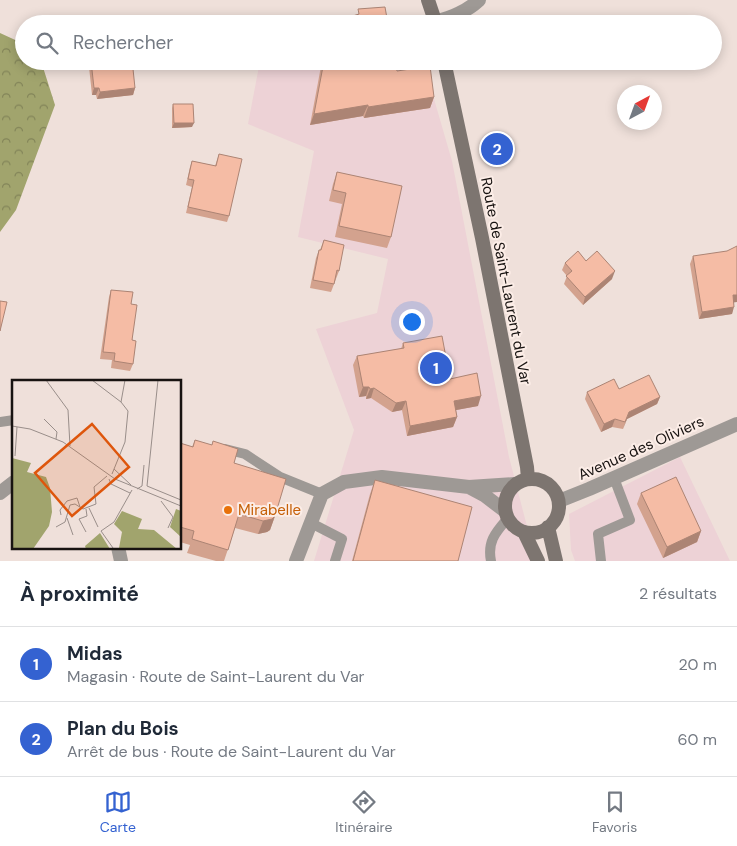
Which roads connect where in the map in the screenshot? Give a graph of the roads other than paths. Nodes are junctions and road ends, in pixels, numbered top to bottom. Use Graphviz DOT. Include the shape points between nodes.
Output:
graph roads {
  1 [pos="428,0"];
  2 [pos="479,0"];
  3 [pos="433,15"];
  4 [pos="458,15"];
  5 [pos="446,70"];
  6 [pos="737,424"];
  7 [pos="212,446"];
  8 [pos="614,478"];
  9 [pos="528,479"];
  10 [pos="12,484"];
  11 [pos="515,484"];
  12 [pos="469,487"];
  13 [pos="0,493"];
  14 [pos="322,494"];
  15 [pos="559,501"];
  16 [pos="507,514"];
  17 [pos="311,523"];
  18 [pos="548,528"];
  19 [pos="524,532"];
  20 [pos="118,548"];
  21 [pos="121,561"];
  22 [pos="296,561"];
  23 [pos="336,561"];
  24 [pos="491,561"];
  25 [pos="538,561"];
  26 [pos="556,561"];
  27 [pos="601,561"];
  1 -- 3 [label="main road"];
  2 -- 4 [label="street"];
  5 -- 9 [label="main road, Route de Saint-Laurent du Var" via="484,247"];
  6 -- 8 [label="street, Avenue des Oliviers"];
  7 -- 14 [label="lane" via="245,454 280,477"];
  8 -- 15 [label="street, Avenue des Oliviers"];
  8 -- 27 [label="lane" via="630,520 598,534"];
  9 -- 11 [label="main road"];
  9 -- 15 [label="main road" via="546,482"];
  10 -- 13 [label="street"];
  11 -- 12 [label="street"];
  11 -- 16 [label="main road" via="506,496"];
  12 -- 14 [label="street" via="382,476 344,482"];
  12 -- 16 [label="street"];
  14 -- 17 [label="street"];
  15 -- 18 [label="main road" via="556,519"];
  16 -- 19 [label="main road" via="512,524"];
  16 -- 24 [label="lane" via="490,543"];
  17 -- 22 [label="street"];
  17 -- 23 [label="lane" via="342,539"];
  18 -- 19 [label="main road"];
  18 -- 26 [label="main road"];
  19 -- 25 [label="main road"];
  20 -- 21 [label="street"];
}
